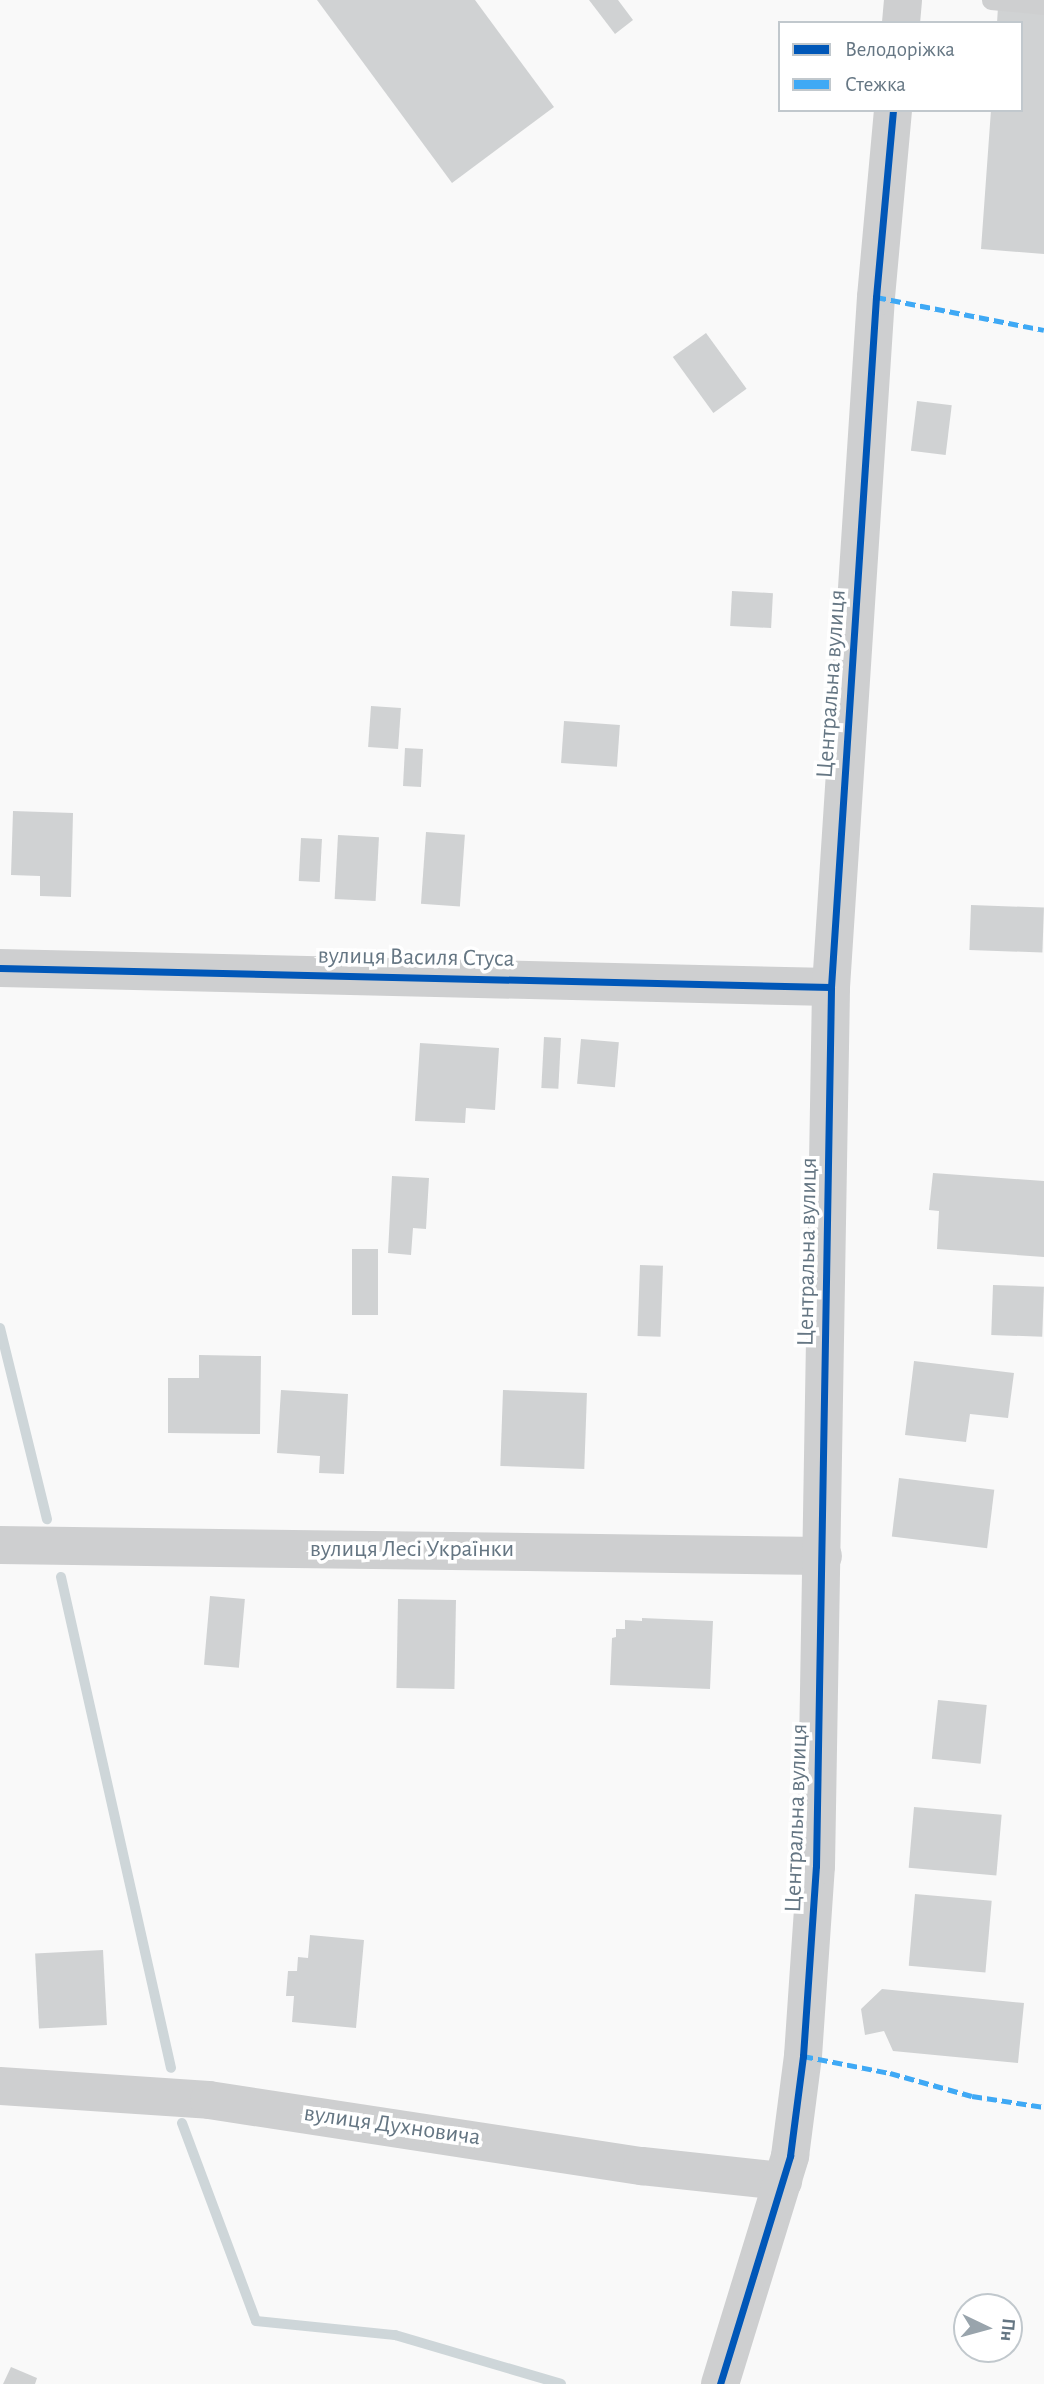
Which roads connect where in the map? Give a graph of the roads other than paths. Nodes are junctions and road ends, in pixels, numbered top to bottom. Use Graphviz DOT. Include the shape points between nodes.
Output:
graph roads {
  1 [pos="903,0"];
  2 [pos="991,0"];
  3 [pos="1044,5"];
  4 [pos="901,21"];
  5 [pos="893,112"];
  6 [pos="0,968"];
  7 [pos="831,987"];
  8 [pos="0,1545"];
  9 [pos="823,1556"];
  10 [pos="0,2085"];
  11 [pos="783,2181"];
  12 [pos="720,2384"];
  1 -- 4 [label="street"];
  2 -- 3 [label="lane"];
  5 -- 7 [label="street, Центральна вулиця" via="876,296"];
  6 -- 7 [label="street, вулиця Василя Стуса"];
  7 -- 9 [label="street, Центральна вулиця"];
  8 -- 9 [label="street, вулиця Лесі Українки"];
  9 -- 11 [label="street, Центральна вулиця" via="816,1866 803,2056"];
  10 -- 11 [label="street, вулиця Духновича" via="209,2100 642,2165"];
  11 -- 12 [label="street, Центральна вулиця"];
}
